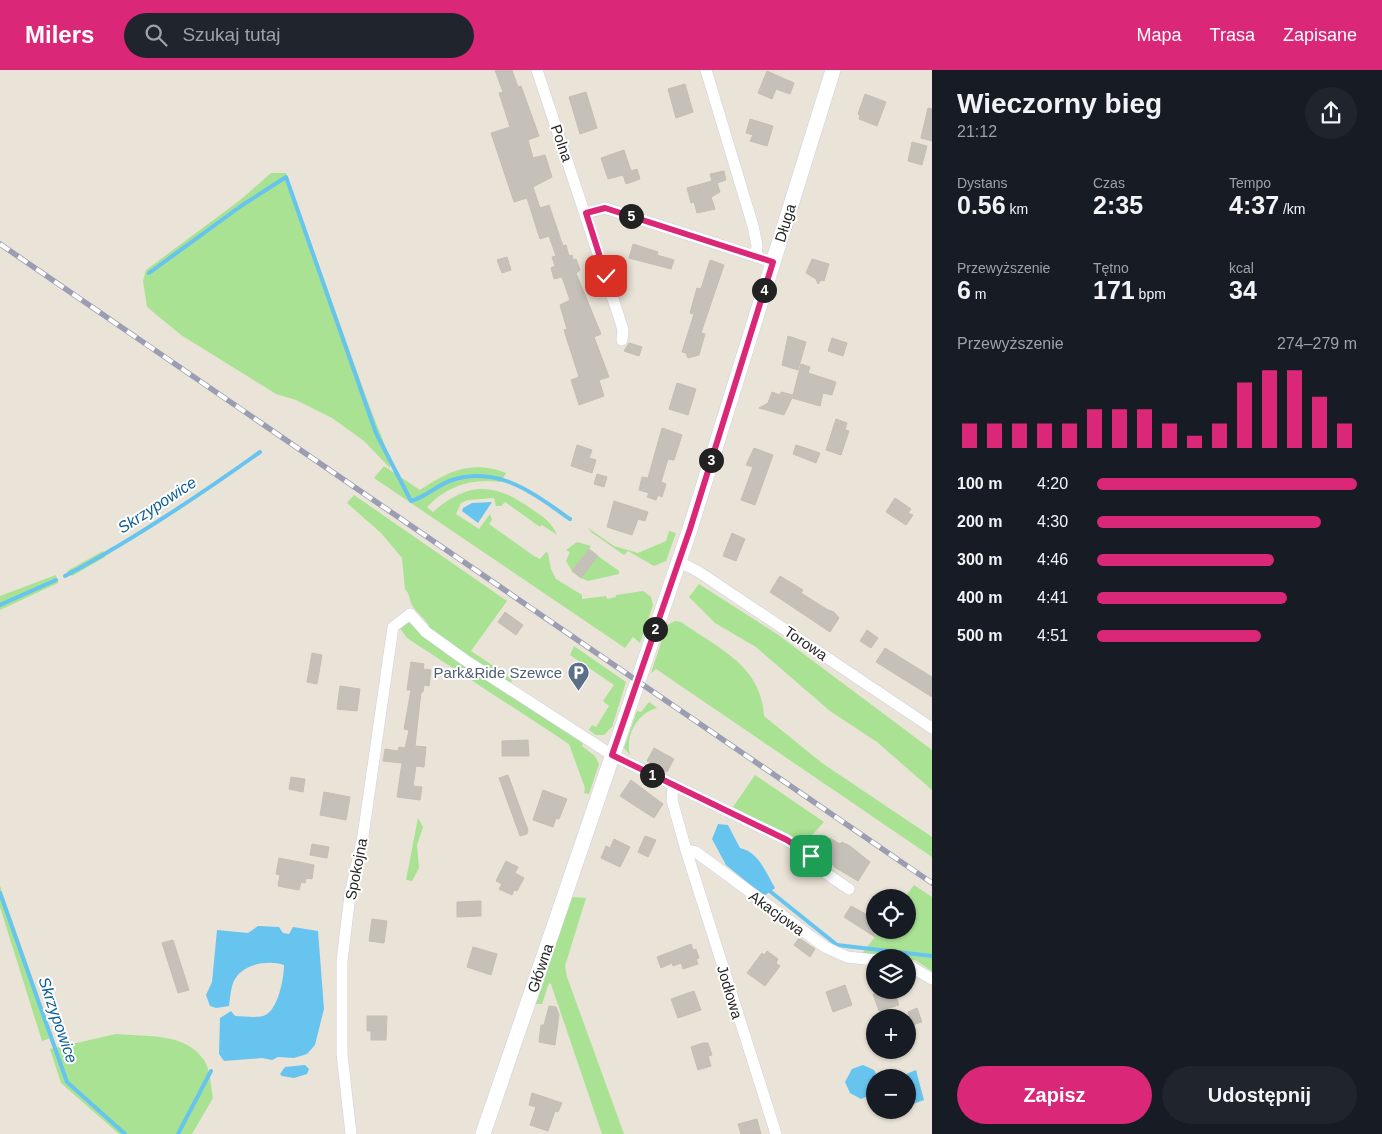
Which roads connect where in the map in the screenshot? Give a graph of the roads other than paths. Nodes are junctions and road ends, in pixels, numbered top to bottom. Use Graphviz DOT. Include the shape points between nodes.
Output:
graph roads {
  1 [pos="706,70"];
  2 [pos="833,70"];
  3 [pos="538,71"];
  4 [pos="586,213"];
  5 [pos="756,256"];
  6 [pos="773,262"];
  7 [pos="622,340"];
  8 [pos="678,561"];
  9 [pos="932,728"];
  10 [pos="612,755"];
  11 [pos="673,785"];
  12 [pos="595,802"];
  13 [pos="686,850"];
  14 [pos="849,889"];
  15 [pos="866,959"];
  16 [pos="916,969"];
  17 [pos="932,978"];
  18 [pos="351,1134"];
  19 [pos="484,1134"];
  20 [pos="776,1134"];
  1 -- 5 [label="street" via="753,226"];
  2 -- 6 [label="street, Długa"];
  3 -- 4 [label="street, Polna"];
  4 -- 5 [label="street" via="605,208"];
  4 -- 7 [label="street, Polna" via="619,317"];
  5 -- 6 [label="street"];
  6 -- 8 [label="street, Długa"];
  8 -- 9 [label="street, Torowa" via="715,582"];
  8 -- 10 [label="street, Długa"];
  10 -- 11 [label="street"];
  10 -- 12 [label="street, Długa"];
  10 -- 18 [label="street, Spokojna" via="465,660 426,632 410,614 393,627 342,961 342,1054"];
  11 -- 13 [label="street, Jodłowa" via="672,800"];
  11 -- 14 [label="street" via="787,840"];
  12 -- 19 [label="street, Główna"];
  13 -- 15 [label="street, Akacjowa" via="696,852 825,948 846,958"];
  13 -- 20 [label="street, Jodłowa"];
  16 -- 17 [label="street"];
}
